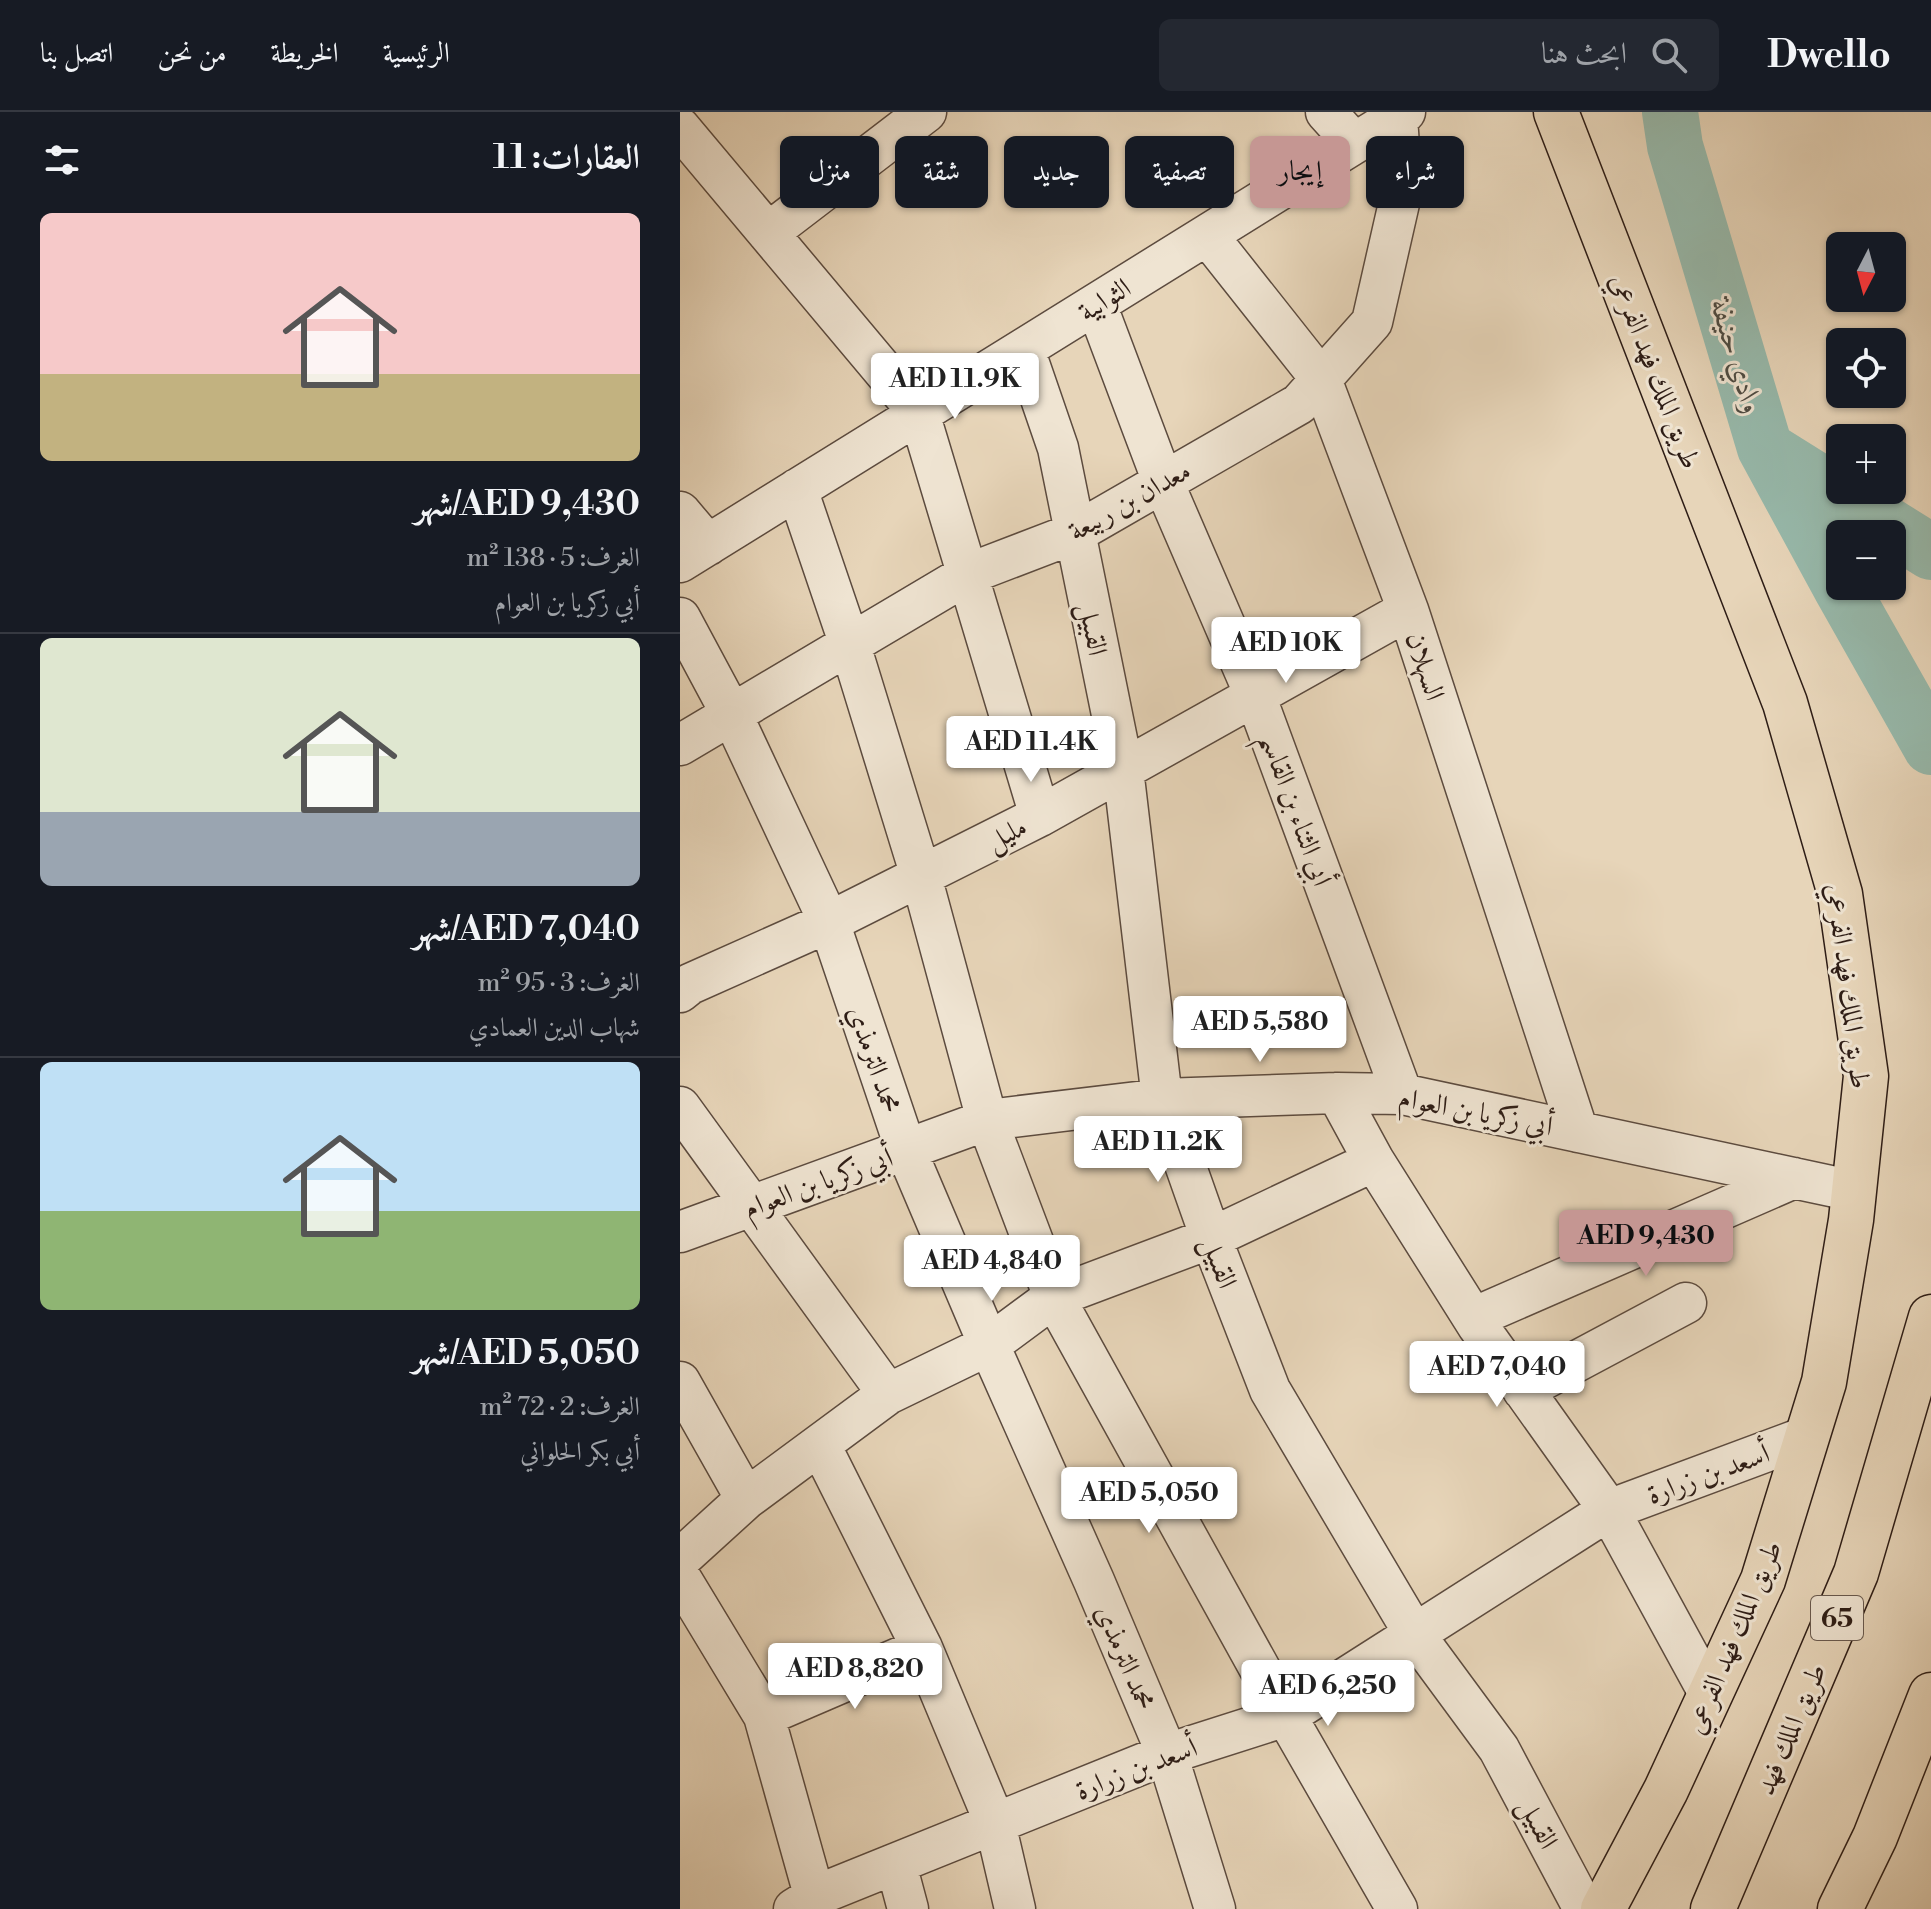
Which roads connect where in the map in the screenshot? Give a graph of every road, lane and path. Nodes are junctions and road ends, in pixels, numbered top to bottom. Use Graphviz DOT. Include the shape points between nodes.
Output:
graph roads {
  1 [pos="926,112"];
  2 [pos="1326,112"];
  3 [pos="1556,112"];
  4 [pos="1401,114"];
  5 [pos="680,128"];
  6 [pos="1354,143"];
  7 [pos="768,233"];
  8 [pos="1207,235"];
  9 [pos="1096,304"];
  10 [pos="1024,349"];
  11 [pos="1321,379"];
  12 [pos="919,413"];
  13 [pos="1163,482"];
  14 [pos="797,489"];
  15 [pos="680,512"];
  16 [pos="1075,533"];
  17 [pos="694,553"];
  18 [pos="968,574"];
  19 [pos="1408,610"];
  20 [pos="680,618"];
  21 [pos="850,645"];
  22 [pos="1255,695"];
  23 [pos="732,715"];
  24 [pos="680,745"];
  25 [pos="1123,769"];
  26 [pos="1040,816"];
  27 [pos="921,876"];
  28 [pos="829,922"];
  29 [pos="683,982"];
  30 [pos="1337,1093"];
  31 [pos="1402,1094"];
  32 [pos="1162,1099"];
  33 [pos="680,1107"];
  34 [pos="987,1120"];
  35 [pos="1578,1132"];
  36 [pos="906,1150"];
  37 [pos="1374,1161"];
  38 [pos="1794,1178"];
  39 [pos="1854,1191"];
  40 [pos="752,1206"];
  41 [pos="680,1232"];
  42 [pos="1211,1238"];
  43 [pos="1054,1297"];
  44 [pos="1686,1303"];
  45 [pos="1931,1317"];
  46 [pos="1473,1318"];
  47 [pos="989,1345"];
  48 [pos="680,1382"];
  49 [pos="1523,1390"];
  50 [pos="888,1394"];
  51 [pos="1808,1436"];
  52 [pos="820,1445"];
  53 [pos="746,1499"];
  54 [pos="1609,1510"];
  55 [pos="680,1559"];
  56 [pos="680,1577"];
  57 [pos="1415,1635"];
  58 [pos="922,1648"];
  59 [pos="1710,1695"];
  60 [pos="1931,1695"];
  61 [pos="764,1716"];
  62 [pos="1286,1716"];
  63 [pos="1167,1754"];
  64 [pos="995,1823"];
  65 [pos="896,1864"];
  66 [pos="809,1905"];
  67 [pos="908,1909"];
  68 [pos="1015,1909"];
  69 [pos="1215,1909"];
  70 [pos="1397,1909"];
  71 [pos="1584,1909"];
  72 [pos="1603,1909"];
  73 [pos="1713,1909"];
  74 [pos="1840,1909"];
  1 -- 7 [label="street"];
  2 -- 6 [label="street"];
  3 -- 39 [label="main road, طريق الملك فهد الفرعي" via="1785,703 1840,894 1866,1076"];
  4 -- 6 [label="street, الثوابية"];
  4 -- 11 [label="street, معدان بن ربيعة" via="1402,190 1372,322"];
  5 -- 7 [label="street"];
  6 -- 8 [label="street, الثوابية"];
  7 -- 12 [label="street"];
  8 -- 9 [label="street, الثوابية"];
  8 -- 11 [label="street, السهلان"];
  9 -- 10 [label="street, الثوابية"];
  9 -- 13 [label="street, أبي الثناء بن القاسم"];
  10 -- 12 [label="street, الثوابية"];
  10 -- 16 [label="street, القبيل" via="1058,448"];
  11 -- 13 [label="street, معدان بن ربيعة" via="1299,404"];
  11 -- 19 [label="street, السهلان"];
  12 -- 14 [label="street, الثوابية"];
  12 -- 18 [label="street"];
  13 -- 16 [label="street, معدان بن ربيعة"];
  13 -- 22 [label="street, أبي الثناء بن القاسم"];
  14 -- 17 [label="street, الثوابية"];
  14 -- 21 [label="street"];
  15 -- 17 [label="street"];
  16 -- 18 [label="street, معدان بن ربيعة"];
  16 -- 25 [label="street, القبيل"];
  18 -- 21 [label="street, معدان بن ربيعة"];
  18 -- 26 [label="street"];
  19 -- 22 [label="street, مليل"];
  19 -- 35 [label="street, السهلان"];
  20 -- 23 [label="street, محمد الترمذي"];
  21 -- 23 [label="street, معدان بن ربيعة"];
  21 -- 27 [label="street"];
  22 -- 25 [label="street, مليل"];
  22 -- 31 [label="street, أبي الثناء بن القاسم"];
  23 -- 24 [label="street, معدان بن ربيعة"];
  23 -- 28 [label="street, محمد الترمذي"];
  25 -- 26 [label="street, مليل"];
  25 -- 32 [label="street, القبيل"];
  26 -- 27 [label="street, مليل"];
  27 -- 28 [label="street, مليل"];
  27 -- 34 [label="street"];
  28 -- 29 [label="street, مليل"];
  28 -- 36 [label="street, محمد الترمذي"];
  30 -- 31 [label="street, أبي زكريا بن العوام"];
  30 -- 32 [label="street, أبي زكريا بن العوام"];
  30 -- 37 [label="street"];
  31 -- 35 [label="street, أبي زكريا بن العوام"];
  32 -- 34 [label="street, أبي زكريا بن العوام"];
  32 -- 42 [label="street, القبيل"];
  33 -- 40 [label="street"];
  34 -- 36 [label="street, أبي زكريا بن العوام"];
  34 -- 43 [label="street"];
  35 -- 38 [label="street, أبي زكريا بن العوام"];
  36 -- 40 [label="street, أبي زكريا بن العوام"];
  36 -- 47 [label="street, محمد الترمذي"];
  37 -- 42 [label="street"];
  37 -- 46 [label="street"];
  38 -- 39 [label="street, أبي زكريا بن العوام"];
  38 -- 46 [label="street"];
  39 -- 51 [label="main road, طريق الملك فهد الفرعي" via="1824,1382"];
  40 -- 41 [label="street, أبي زكريا بن العوام"];
  40 -- 50 [label="street"];
  42 -- 43 [label="street"];
  42 -- 57 [label="street, القبيل" via="1270,1390"];
  43 -- 47 [label="street"];
  43 -- 62 [label="street"];
  44 -- 49 [label="street"];
  45 -- 73 [label="main road, طريق الملك فهد / 65" via="1856,1573"];
  46 -- 49 [label="street"];
  47 -- 50 [label="street"];
  47 -- 63 [label="street, محمد الترمذي"];
  48 -- 53 [label="street"];
  49 -- 54 [label="street"];
  50 -- 52 [label="street"];
  51 -- 54 [label="street, أسعد بن زرارة"];
  51 -- 59 [label="main road, طريق الملك فهد الفرعي" via="1763,1580"];
  52 -- 53 [label="street"];
  52 -- 58 [label="street"];
  53 -- 55 [label="street"];
  54 -- 57 [label="street, أسعد بن زرارة"];
  54 -- 59 [label="street"];
  56 -- 61 [label="street"];
  57 -- 62 [label="street, أسعد بن زرارة"];
  57 -- 71 [label="street, القبيل" via="1499,1749"];
  58 -- 61 [label="street"];
  58 -- 64 [label="street"];
  59 -- 72 [label="main road, طريق الملك فهد الفرعي"];
  60 -- 74 [label="main road" via="1875,1837"];
  61 -- 66 [label="street"];
  62 -- 63 [label="street, أسعد بن زرارة"];
  62 -- 70 [label="street"];
  63 -- 64 [label="street, أسعد بن زرارة"];
  63 -- 69 [label="street, محمد الترمذي"];
  64 -- 65 [label="street, أسعد بن زرارة"];
  64 -- 68 [label="street"];
  65 -- 66 [label="street, أسعد بن زرارة"];
  65 -- 67 [label="street"];
}
